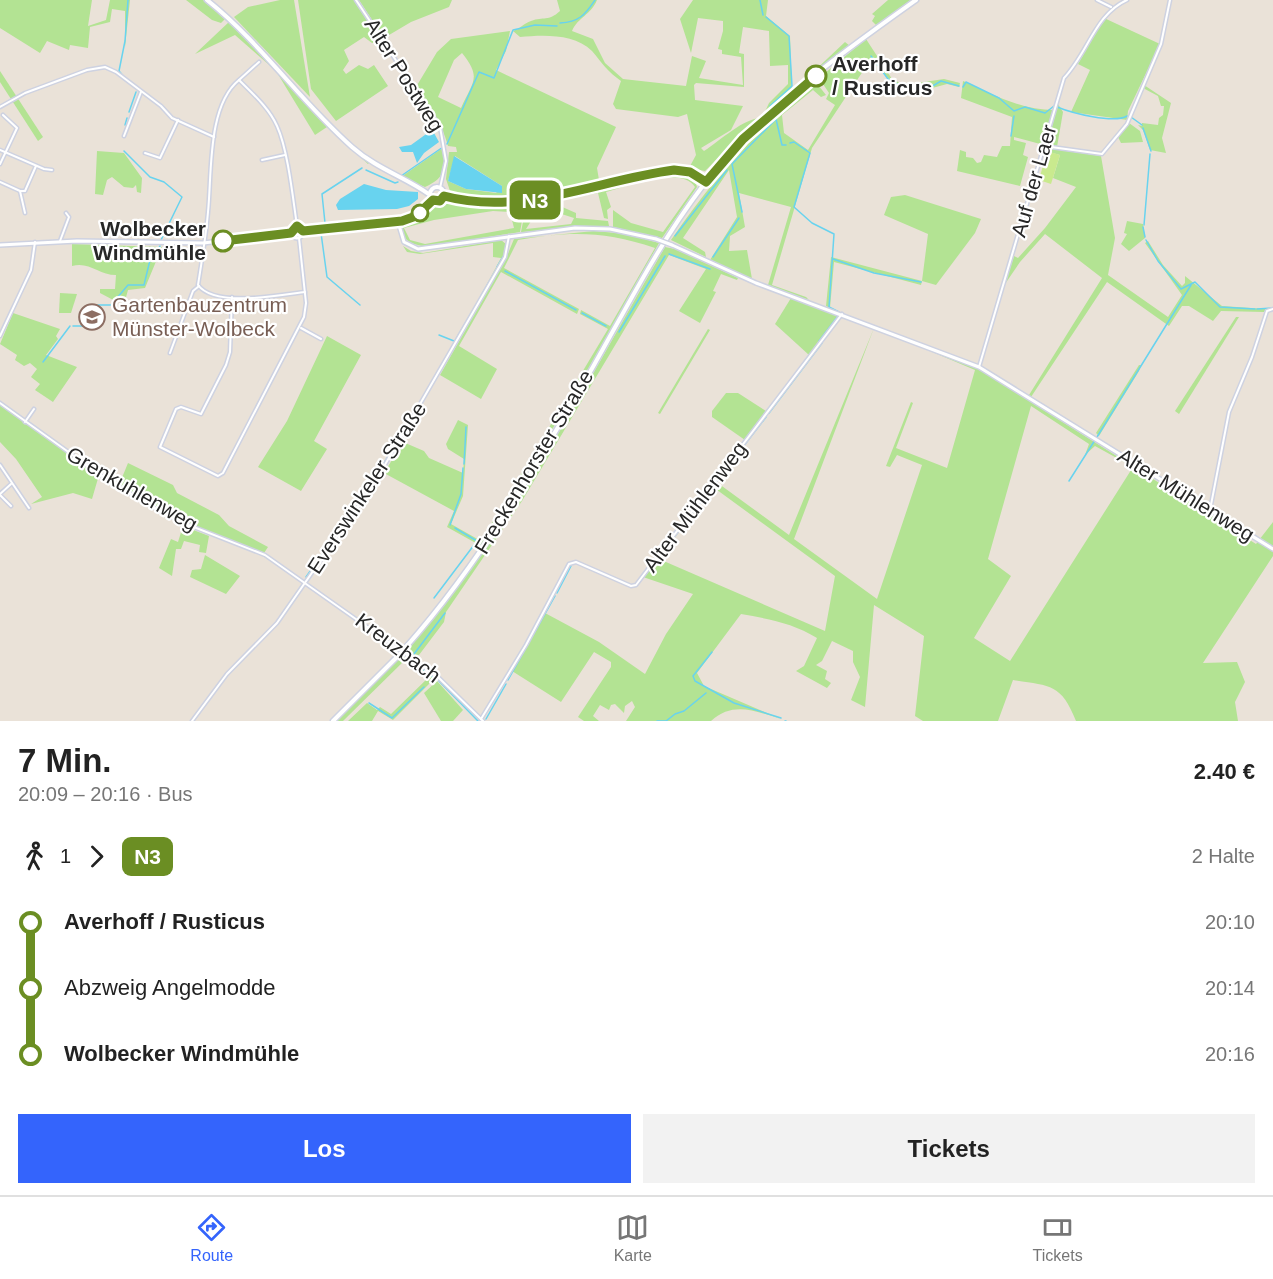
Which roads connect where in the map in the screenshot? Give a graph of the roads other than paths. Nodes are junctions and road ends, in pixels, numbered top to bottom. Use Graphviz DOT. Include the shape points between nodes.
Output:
graph roads {
  1 [pos="207,0"];
  2 [pos="356,0"];
  3 [pos="916,0"];
  4 [pos="1097,0"];
  5 [pos="1127,0"];
  6 [pos="1169,0"];
  7 [pos="1111,7"];
  8 [pos="259,62"];
  9 [pos="239,80"];
  10 [pos="141,92"];
  11 [pos="0,107"];
  12 [pos="3,114"];
  13 [pos="178,120"];
  14 [pos="124,136"];
  15 [pos="214,137"];
  16 [pos="1044,146"];
  17 [pos="0,150"];
  18 [pos="5,152"];
  19 [pos="145,153"];
  20 [pos="285,155"];
  21 [pos="262,160"];
  22 [pos="0,164"];
  23 [pos="36,166"];
  24 [pos="52,170"];
  25 [pos="0,182"];
  26 [pos="706,182"];
  27 [pos="420,188"];
  28 [pos="440,188"];
  29 [pos="432,189"];
  30 [pos="20,191"];
  31 [pos="430,195"];
  32 [pos="444,196"];
  33 [pos="433,200"];
  34 [pos="25,213"];
  35 [pos="66,213"];
  36 [pos="398,222"];
  37 [pos="297,226"];
  38 [pos="303,231"];
  39 [pos="291,233"];
  40 [pos="509,236"];
  41 [pos="299,238"];
  42 [pos="60,241"];
  43 [pos="35,242"];
  44 [pos="203,243"];
  45 [pos="0,245"];
  46 [pos="199,286"];
  47 [pos="305,292"];
  48 [pos="232,297"];
  49 [pos="1273,309"];
  50 [pos="842,314"];
  51 [pos="301,328"];
  52 [pos="0,336"];
  53 [pos="321,339"];
  54 [pos="170,352"];
  55 [pos="980,367"];
  56 [pos="0,403"];
  57 [pos="34,409"];
  58 [pos="25,422"];
  59 [pos="0,465"];
  60 [pos="12,483"];
  61 [pos="0,494"];
  62 [pos="11,506"];
  63 [pos="29,508"];
  64 [pos="1210,510"];
  65 [pos="1273,549"];
  66 [pos="306,582"];
  67 [pos="482,720"];
  68 [pos="192,721"];
  69 [pos="333,721"];
  1 -- 27 [label="main road" via="256,45 354,148 387,172"];
  2 -- 28 [label="street, Alter Postweg" via="440,127 446,162"];
  3 -- 26 [label="main road, Freckenhorster Straße" via="785,102 743,139"];
  4 -- 7 [label="street"];
  5 -- 7 [label="street"];
  6 -- 16 [label="street" via="1161,44 1128,121 1102,154"];
  7 -- 16 [label="street, Auf der Laer" via="1077,64 1064,78"];
  8 -- 9 [label="street"];
  9 -- 15 [label="street" via="226,98"];
  9 -- 20 [label="street" via="277,126"];
  10 -- 11 [label="street" via="116,72 97,67 25,93"];
  10 -- 13 [label="street"];
  10 -- 14 [label="street"];
  12 -- 18 [label="street" via="17,128"];
  13 -- 15 [label="street"];
  13 -- 19 [label="street" via="160,158"];
  15 -- 44 [label="street"];
  16 -- 55 [label="street, Auf der Laer"];
  17 -- 18 [label="street"];
  18 -- 22 [label="street"];
  18 -- 23 [label="street"];
  20 -- 21 [label="street"];
  20 -- 37 [label="street"];
  23 -- 24 [label="street"];
  23 -- 30 [label="street" via="25,191"];
  25 -- 30 [label="street"];
  26 -- 32 [label="main road" via="690,172 674,170 518,202 480,202"];
  26 -- 69 [label="main road, Freckenhorster Straße, bridge" via="662,245 556,430 485,544 400,654"];
  27 -- 29 [label="main road"];
  27 -- 31 [label="main road"];
  28 -- 29 [label="main road"];
  28 -- 32 [label="main road"];
  29 -- 31 [label="main road"];
  30 -- 34 [label="street"];
  31 -- 33 [label="main road"];
  32 -- 33 [label="main road" via="440,201"];
  33 -- 36 [label="street" via="416,216"];
  35 -- 42 [label="street" via="69,217"];
  36 -- 38 [label="street"];
  36 -- 40 [label="street, Alter Mühlenweg" via="404,242 418,249"];
  37 -- 38 [label="street"];
  37 -- 39 [label="street"];
  38 -- 41 [label="street"];
  39 -- 41 [label="street"];
  39 -- 44 [label="street"];
  40 -- 50 [label="street, Alter Mühlenweg, bridge" via="595,228 656,239 741,277"];
  40 -- 66 [label="street, Everswinkeler Straße" via="505,257 403,437"];
  41 -- 47 [label="street"];
  42 -- 43 [label="street"];
  42 -- 44 [label="street"];
  43 -- 45 [label="street"];
  43 -- 52 [label="street" via="31,270"];
  44 -- 46 [label="street"];
  46 -- 48 [label="street"];
  46 -- 54 [label="street" via="193,291"];
  47 -- 48 [label="street"];
  47 -- 51 [label="street"];
  48 -- 51 [label="street" via="226,365 203,412 176,409 160,447 215,475 223,473"];
  49 -- 64 [label="street" via="1263,317 1252,357 1228,412"];
  50 -- 55 [label="street, Alter Mühlenweg"];
  50 -- 67 [label="street, Alter Mühlenweg" via="636,585 576,562 569,564"];
  51 -- 53 [label="street"];
  55 -- 64 [label="street, Alter Mühlenweg"];
  56 -- 58 [label="street, Grenkuhlenweg"];
  57 -- 58 [label="street"];
  58 -- 66 [label="street, Grenkuhlenweg" via="149,505 181,522 266,555"];
  59 -- 60 [label="street"];
  60 -- 61 [label="street"];
  60 -- 63 [label="street"];
  61 -- 62 [label="street"];
  64 -- 65 [label="street, Alter Mühlenweg"];
  66 -- 67 [label="street, Kreuzbach" via="438,677"];
  66 -- 68 [label="street, Everswinkeler Straße" via="277,623 227,674"];
}
